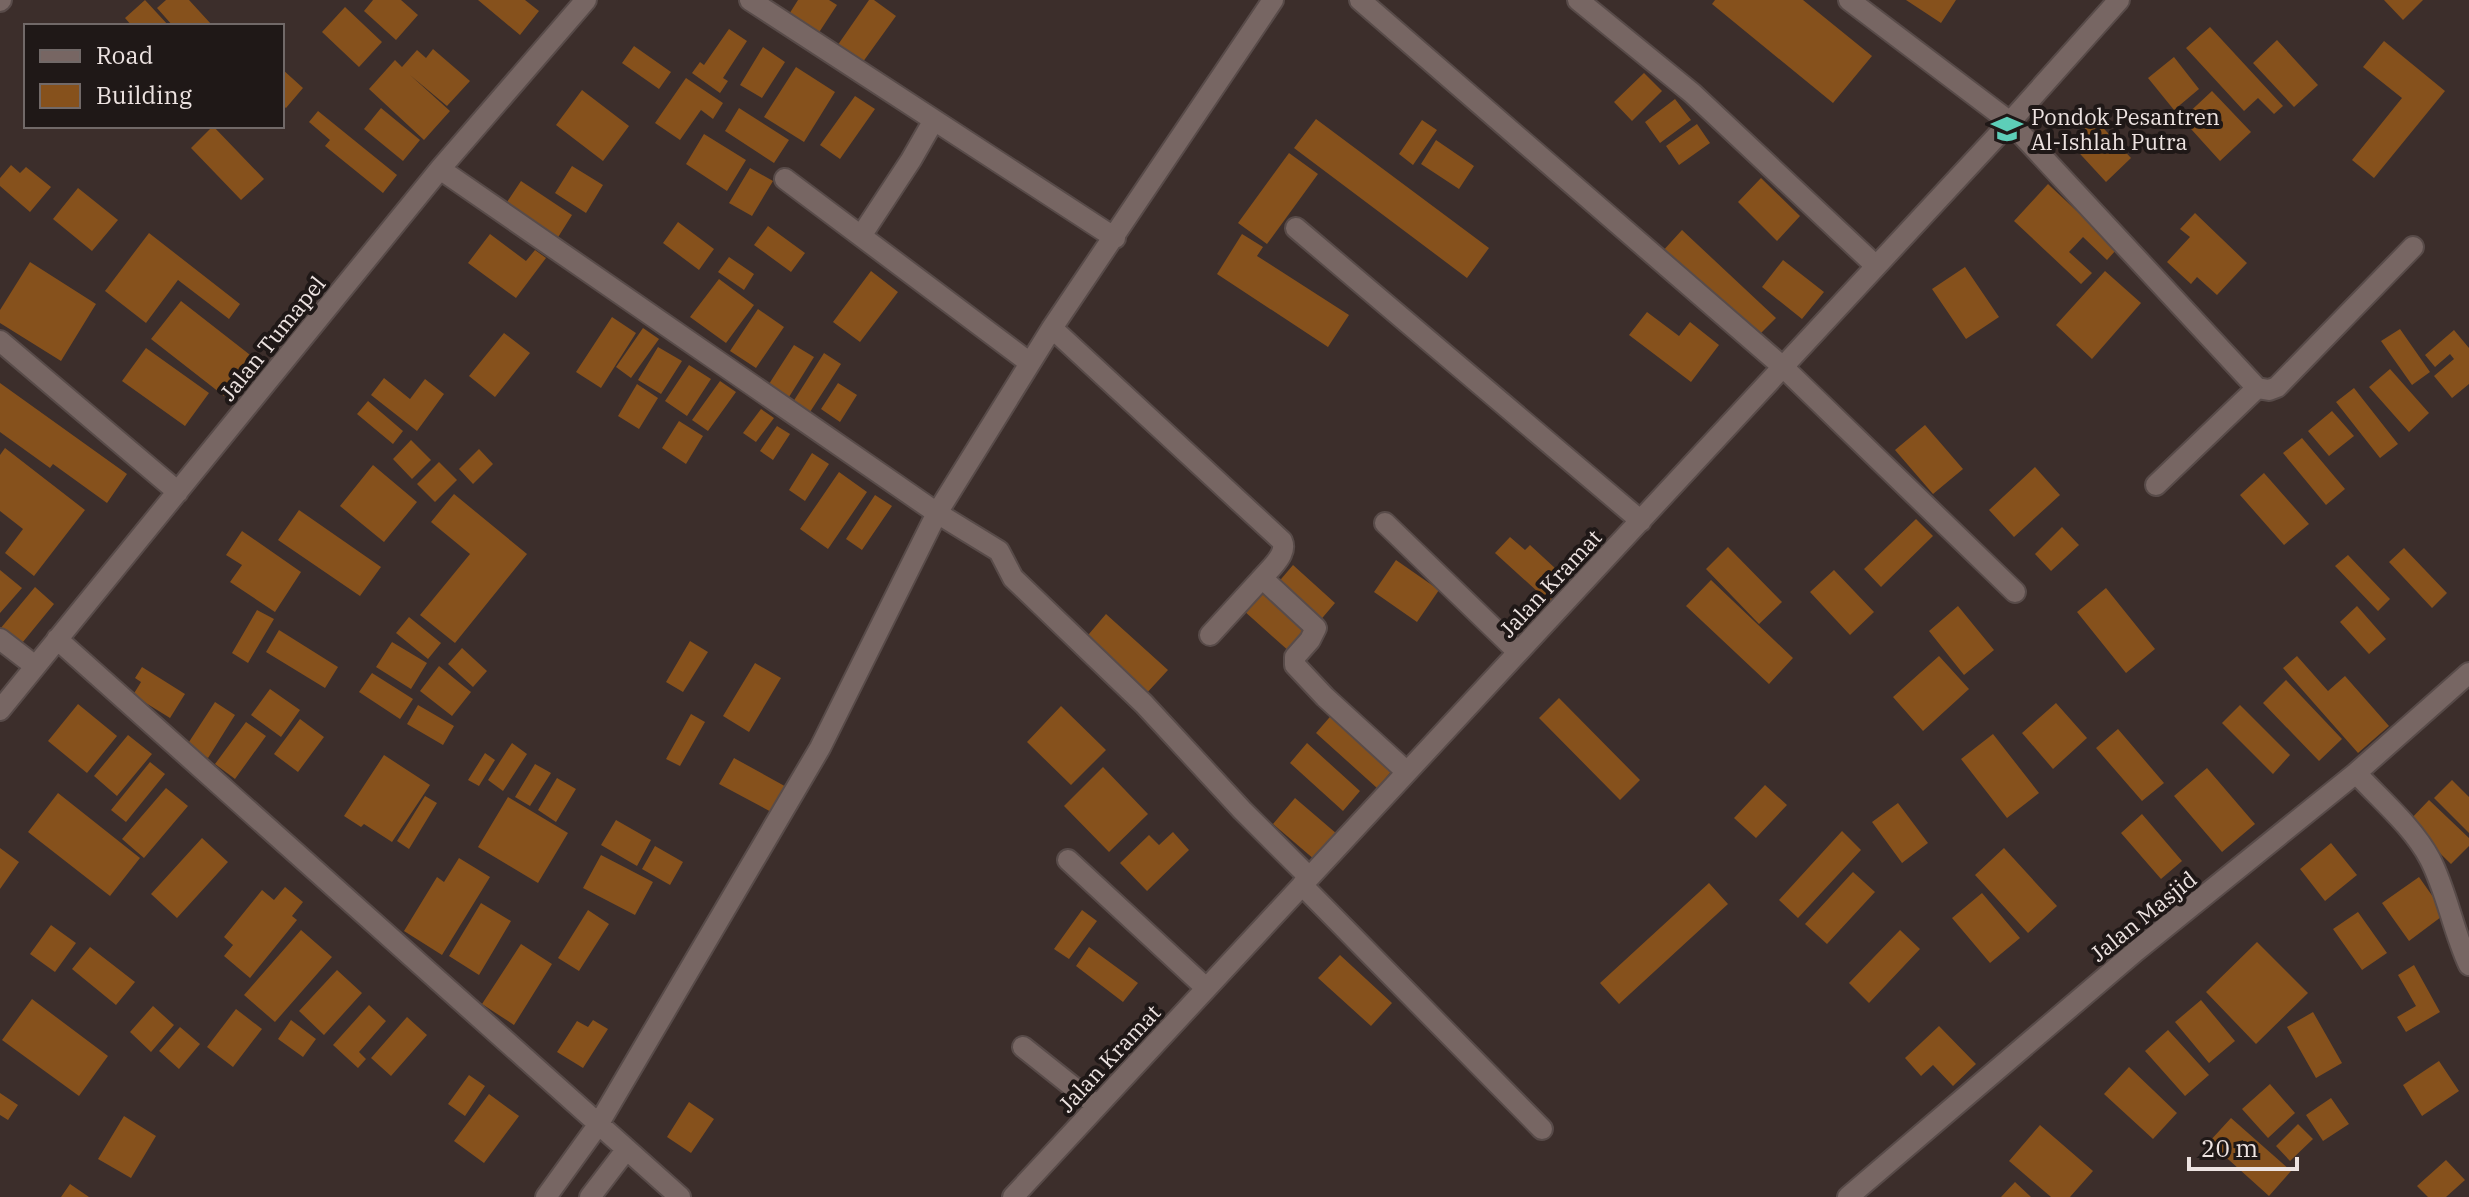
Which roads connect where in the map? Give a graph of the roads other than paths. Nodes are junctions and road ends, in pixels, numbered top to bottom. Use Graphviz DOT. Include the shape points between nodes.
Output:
graph roads {
  1 [pos="586,0"];
  2 [pos="750,0"];
  3 [pos="1273,0"];
  4 [pos="1360,0"];
  5 [pos="1578,0"];
  6 [pos="1849,0"];
  7 [pos="2119,0"];
  8 [pos="934,120"];
  9 [pos="2010,122"];
  10 [pos="440,169"];
  11 [pos="785,179"];
  12 [pos="1296,228"];
  13 [pos="861,236"];
  14 [pos="1115,238"];
  15 [pos="2413,247"];
  16 [pos="1876,266"];
  17 [pos="1052,328"];
  18 [pos="0,341"];
  19 [pos="1030,363"];
  20 [pos="1783,367"];
  21 [pos="2257,388"];
  22 [pos="2156,485"];
  23 [pos="178,492"];
  24 [pos="937,513"];
  25 [pos="1641,521"];
  26 [pos="1385,523"];
  27 [pos="1262,578"];
  28 [pos="2015,592"];
  29 [pos="1210,635"];
  30 [pos="0,639"];
  31 [pos="57,639"];
  32 [pos="1518,652"];
  33 [pos="35,666"];
  34 [pos="2469,673"];
  35 [pos="0,710"];
  36 [pos="1407,772"];
  37 [pos="2356,773"];
  38 [pos="1068,860"];
  39 [pos="1306,881"];
  40 [pos="2469,965"];
  41 [pos="1206,988"];
  42 [pos="1023,1047"];
  43 [pos="1097,1106"];
  44 [pos="600,1126"];
  45 [pos="1542,1129"];
  46 [pos="623,1148"];
  47 [pos="1023,1193"];
  48 [pos="546,1197"];
  49 [pos="590,1197"];
  50 [pos="680,1197"];
  51 [pos="1848,1197"];
  1 -- 10 [label="street, Jalan Tumapel"];
  2 -- 8 [label="street"];
  3 -- 14 [label="street"];
  4 -- 20 [label="street"];
  5 -- 16 [label="street" via="1692,93"];
  6 -- 9 [label="street"];
  7 -- 9 [label="street, Jalan Kramat"];
  8 -- 13 [label="street"];
  8 -- 14 [label="street"];
  9 -- 16 [label="street, Jalan Kramat"];
  9 -- 21 [label="street"];
  10 -- 23 [label="street, Jalan Tumapel"];
  10 -- 24 [label="street"];
  11 -- 13 [label="street"];
  12 -- 25 [label="street"];
  13 -- 19 [label="street"];
  14 -- 17 [label="street"];
  15 -- 21 [label="street" via="2277,387"];
  16 -- 20 [label="street, Jalan Kramat"];
  17 -- 19 [label="street"];
  17 -- 27 [label="street" via="1282,541 1281,555"];
  18 -- 23 [label="street"];
  19 -- 24 [label="street"];
  20 -- 25 [label="street, Jalan Kramat"];
  20 -- 28 [label="street"];
  21 -- 22 [label="street"];
  23 -- 31 [label="street, Jalan Tumapel"];
  24 -- 39 [label="street" via="999,551 1013,578 1144,704"];
  24 -- 44 [label="street" via="820,748"];
  25 -- 32 [label="street, Jalan Kramat"];
  26 -- 32 [label="street"];
  27 -- 29 [label="street"];
  27 -- 36 [label="street" via="1316,628 1295,665"];
  30 -- 33 [label="street"];
  31 -- 33 [label="street, Jalan Tumapel"];
  31 -- 44 [label="street"];
  32 -- 36 [label="street, Jalan Kramat"];
  33 -- 35 [label="street, Jalan Tumapel"];
  34 -- 37 [label="street, Jalan Masjid"];
  36 -- 39 [label="street, Jalan Kramat"];
  37 -- 40 [label="street" via="2430,859"];
  37 -- 51 [label="street, Jalan Masjid" via="2136,951"];
  38 -- 41 [label="street"];
  39 -- 41 [label="street, Jalan Kramat"];
  39 -- 45 [label="street"];
  41 -- 43 [label="street, Jalan Kramat"];
  42 -- 43 [label="street"];
  43 -- 47 [label="street, Jalan Kramat"];
  44 -- 46 [label="street"];
  44 -- 48 [label="street"];
  46 -- 49 [label="street"];
  46 -- 50 [label="street"];
}
